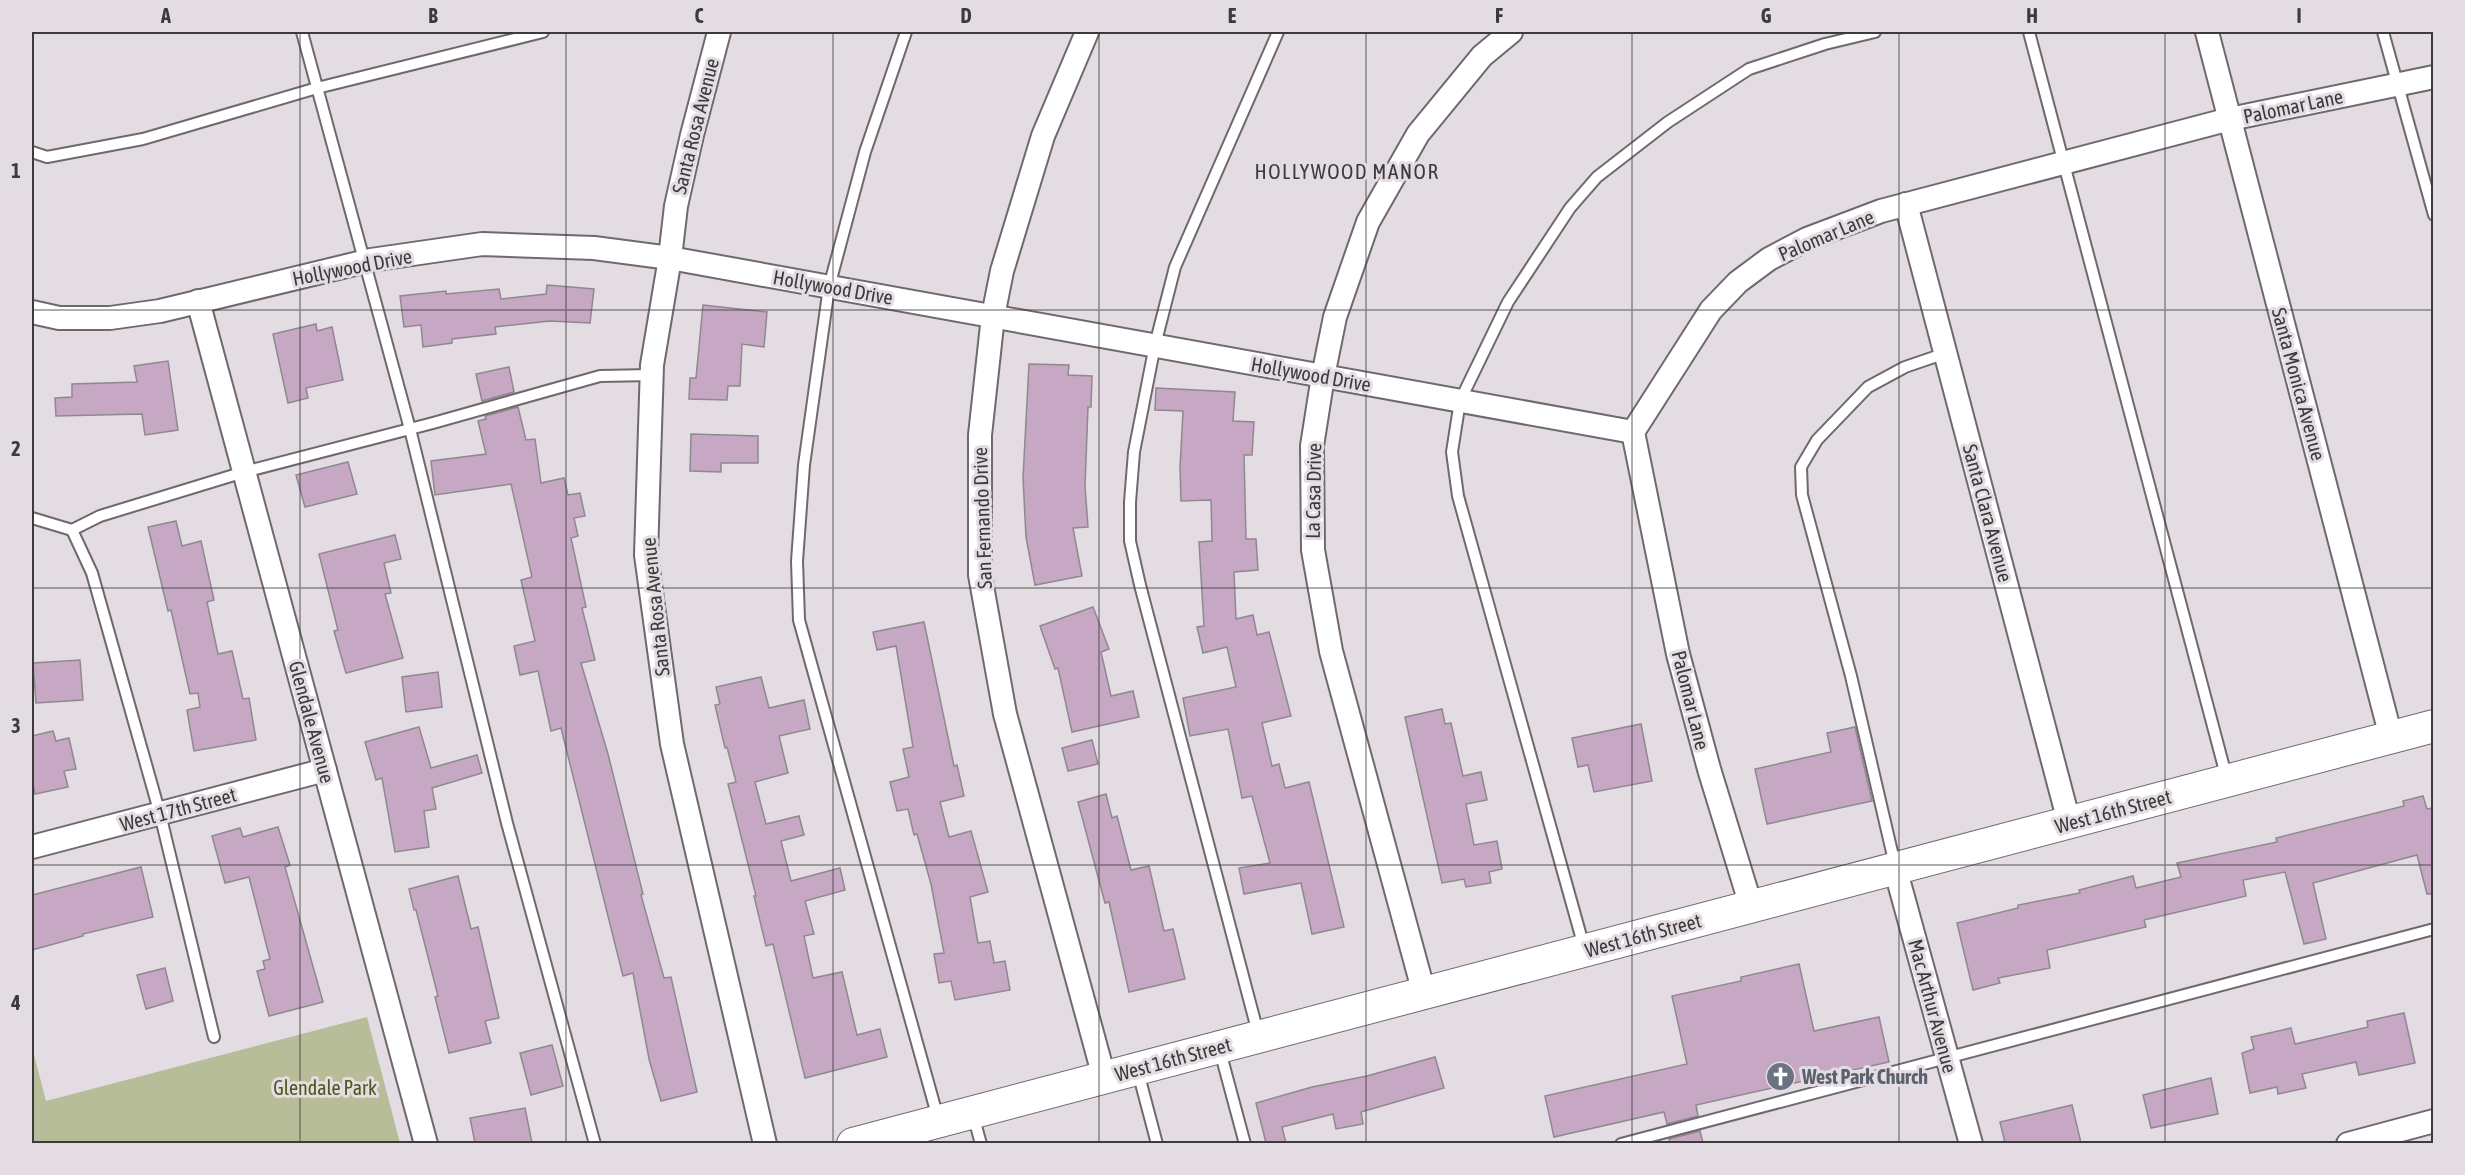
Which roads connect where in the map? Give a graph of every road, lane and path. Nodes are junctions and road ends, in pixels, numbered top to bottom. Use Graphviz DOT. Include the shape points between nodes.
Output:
graph roads {
  1 [pos="302,32"];
  2 [pos="543,32"];
  3 [pos="719,32"];
  4 [pos="906,32"];
  5 [pos="1087,32"];
  6 [pos="1278,32"];
  7 [pos="1511,32"];
  8 [pos="1875,32"];
  9 [pos="2029,32"];
  10 [pos="2206,32"];
  11 [pos="2384,32"];
  12 [pos="2433,77"];
  13 [pos="2398,84"];
  14 [pos="317,88"];
  15 [pos="2230,119"];
  16 [pos="32,152"];
  17 [pos="2063,163"];
  18 [pos="1906,204"];
  19 [pos="2433,215"];
  20 [pos="670,258"];
  21 [pos="364,261"];
  22 [pos="829,287"];
  23 [pos="198,301"];
  24 [pos="32,312"];
  25 [pos="993,316"];
  26 [pos="1155,345"];
  27 [pos="1946,353"];
  28 [pos="652,375"];
  29 [pos="1323,376"];
  30 [pos="1460,401"];
  31 [pos="410,429"];
  32 [pos="1633,432"];
  33 [pos="244,472"];
  34 [pos="32,518"];
  35 [pos="72,530"];
  36 [pos="2433,726"];
  37 [pos="2391,737"];
  38 [pos="325,770"];
  39 [pos="2227,781"];
  40 [pos="160,814"];
  41 [pos="2069,822"];
  42 [pos="32,847"];
  43 [pos="1896,868"];
  44 [pos="1751,906"];
  45 [pos="2433,929"];
  46 [pos="1584,950"];
  47 [pos="1424,993"];
  48 [pos="1259,1036"];
  49 [pos="214,1037"];
  50 [pos="1219,1047"];
  51 [pos="1947,1056"];
  52 [pos="1137,1069"];
  53 [pos="1104,1077"];
  54 [pos="972,1112"];
  55 [pos="939,1121"];
  56 [pos="2433,1121"];
  57 [pos="426,1143"];
  58 [pos="595,1143"];
  59 [pos="765,1143"];
  60 [pos="853,1143"];
  61 [pos="981,1143"];
  62 [pos="1157,1143"];
  63 [pos="1245,1143"];
  64 [pos="1621,1143"];
  65 [pos="1971,1143"];
  66 [pos="2348,1143"];
  1 -- 14 [label="lane"];
  2 -- 14 [label="lane"];
  3 -- 20 [label="street, Santa Rosa Avenue" via="676,206"];
  4 -- 22 [label="lane" via="865,152"];
  5 -- 25 [label="street, San Fernando Drive" via="1043,136 1002,271"];
  6 -- 26 [label="lane" via="1175,267"];
  7 -- 29 [label="street, La Casa Drive" via="1482,56 1418,134 1374,212 1335,317"];
  8 -- 30 [label="lane" via="1749,69 1668,122 1596,177 1570,208 1508,302"];
  9 -- 17 [label="lane"];
  10 -- 15 [label="street, Santa Monica Avenue"];
  11 -- 13 [label="lane"];
  12 -- 13 [label="street, Palomar Lane"];
  13 -- 15 [label="street, Palomar Lane"];
  13 -- 19 [label="lane"];
  14 -- 16 [label="lane" via="143,139 47,157"];
  14 -- 21 [label="lane"];
  15 -- 17 [label="street, Palomar Lane"];
  15 -- 37 [label="street, Santa Monica Avenue"];
  17 -- 18 [label="street, Palomar Lane"];
  17 -- 39 [label="lane"];
  18 -- 27 [label="street, Santa Clara Avenue"];
  18 -- 32 [label="street, Palomar Lane" via="1807,239 1769,259 1738,282 1704,319"];
  20 -- 21 [label="street, Hollywood Drive" via="594,248 482,244"];
  20 -- 22 [label="street, Hollywood Drive"];
  20 -- 28 [label="street, Santa Rosa Avenue"];
  21 -- 23 [label="street, Hollywood Drive"];
  21 -- 31 [label="lane"];
  22 -- 25 [label="street, Hollywood Drive"];
  22 -- 55 [label="lane" via="804,465 796,561 799,620"];
  23 -- 24 [label="street, Hollywood Drive" via="110,318 59,318"];
  23 -- 33 [label="street, Glendale Avenue"];
  25 -- 26 [label="street, Hollywood Drive"];
  25 -- 53 [label="street, San Fernando Drive" via="980,435 980,575 1005,714"];
  26 -- 29 [label="street, Hollywood Drive"];
  26 -- 48 [label="lane" via="1134,452 1130,541"];
  27 -- 41 [label="street, Santa Clara Avenue"];
  27 -- 43 [label="lane" via="1905,367 1868,387 1817,440 1800,467 1802,495 1851,676"];
  28 -- 31 [label="lane" via="600,376"];
  28 -- 59 [label="street, Santa Rosa Avenue" via="646,555 672,744"];
  29 -- 30 [label="street, Hollywood Drive"];
  29 -- 47 [label="street, La Casa Drive" via="1312,447 1312,550 1331,651"];
  30 -- 32 [label="street, Hollywood Drive"];
  30 -- 46 [label="lane" via="1452,452 1458,496"];
  31 -- 33 [label="lane"];
  31 -- 58 [label="lane" via="507,823"];
  32 -- 44 [label="street, Palomar Lane" via="1678,654 1708,769"];
  33 -- 35 [label="lane" via="100,516"];
  33 -- 38 [label="street, Glendale Avenue"];
  34 -- 35 [label="lane"];
  35 -- 40 [label="lane" via="92,573"];
  36 -- 37 [label="main road, West 16th Street"];
  37 -- 39 [label="main road, West 16th Street"];
  38 -- 40 [label="street, West 17th Street"];
  38 -- 57 [label="street, Glendale Avenue"];
  39 -- 41 [label="main road, West 16th Street"];
  40 -- 42 [label="street, West 17th Street"];
  40 -- 49 [label="lane"];
  41 -- 43 [label="main road, West 16th Street"];
  43 -- 44 [label="main road, West 16th Street"];
  43 -- 51 [label="street, Mac Arthur Avenue"];
  44 -- 46 [label="main road, West 16th Street"];
  45 -- 51 [label="lane"];
  46 -- 47 [label="main road, West 16th Street"];
  47 -- 48 [label="main road, West 16th Street"];
  48 -- 50 [label="main road, West 16th Street"];
  50 -- 52 [label="main road, West 16th Street"];
  50 -- 63 [label="lane"];
  51 -- 64 [label="lane"];
  51 -- 65 [label="street, Mac Arthur Avenue"];
  52 -- 53 [label="main road, West 16th Street"];
  52 -- 62 [label="lane"];
  53 -- 54 [label="main road, West 16th Street"];
  54 -- 55 [label="main road, West 16th Street"];
  54 -- 61 [label="lane"];
  55 -- 60 [label="main road, West 16th Street"];
  56 -- 66 [label="street"];
}
